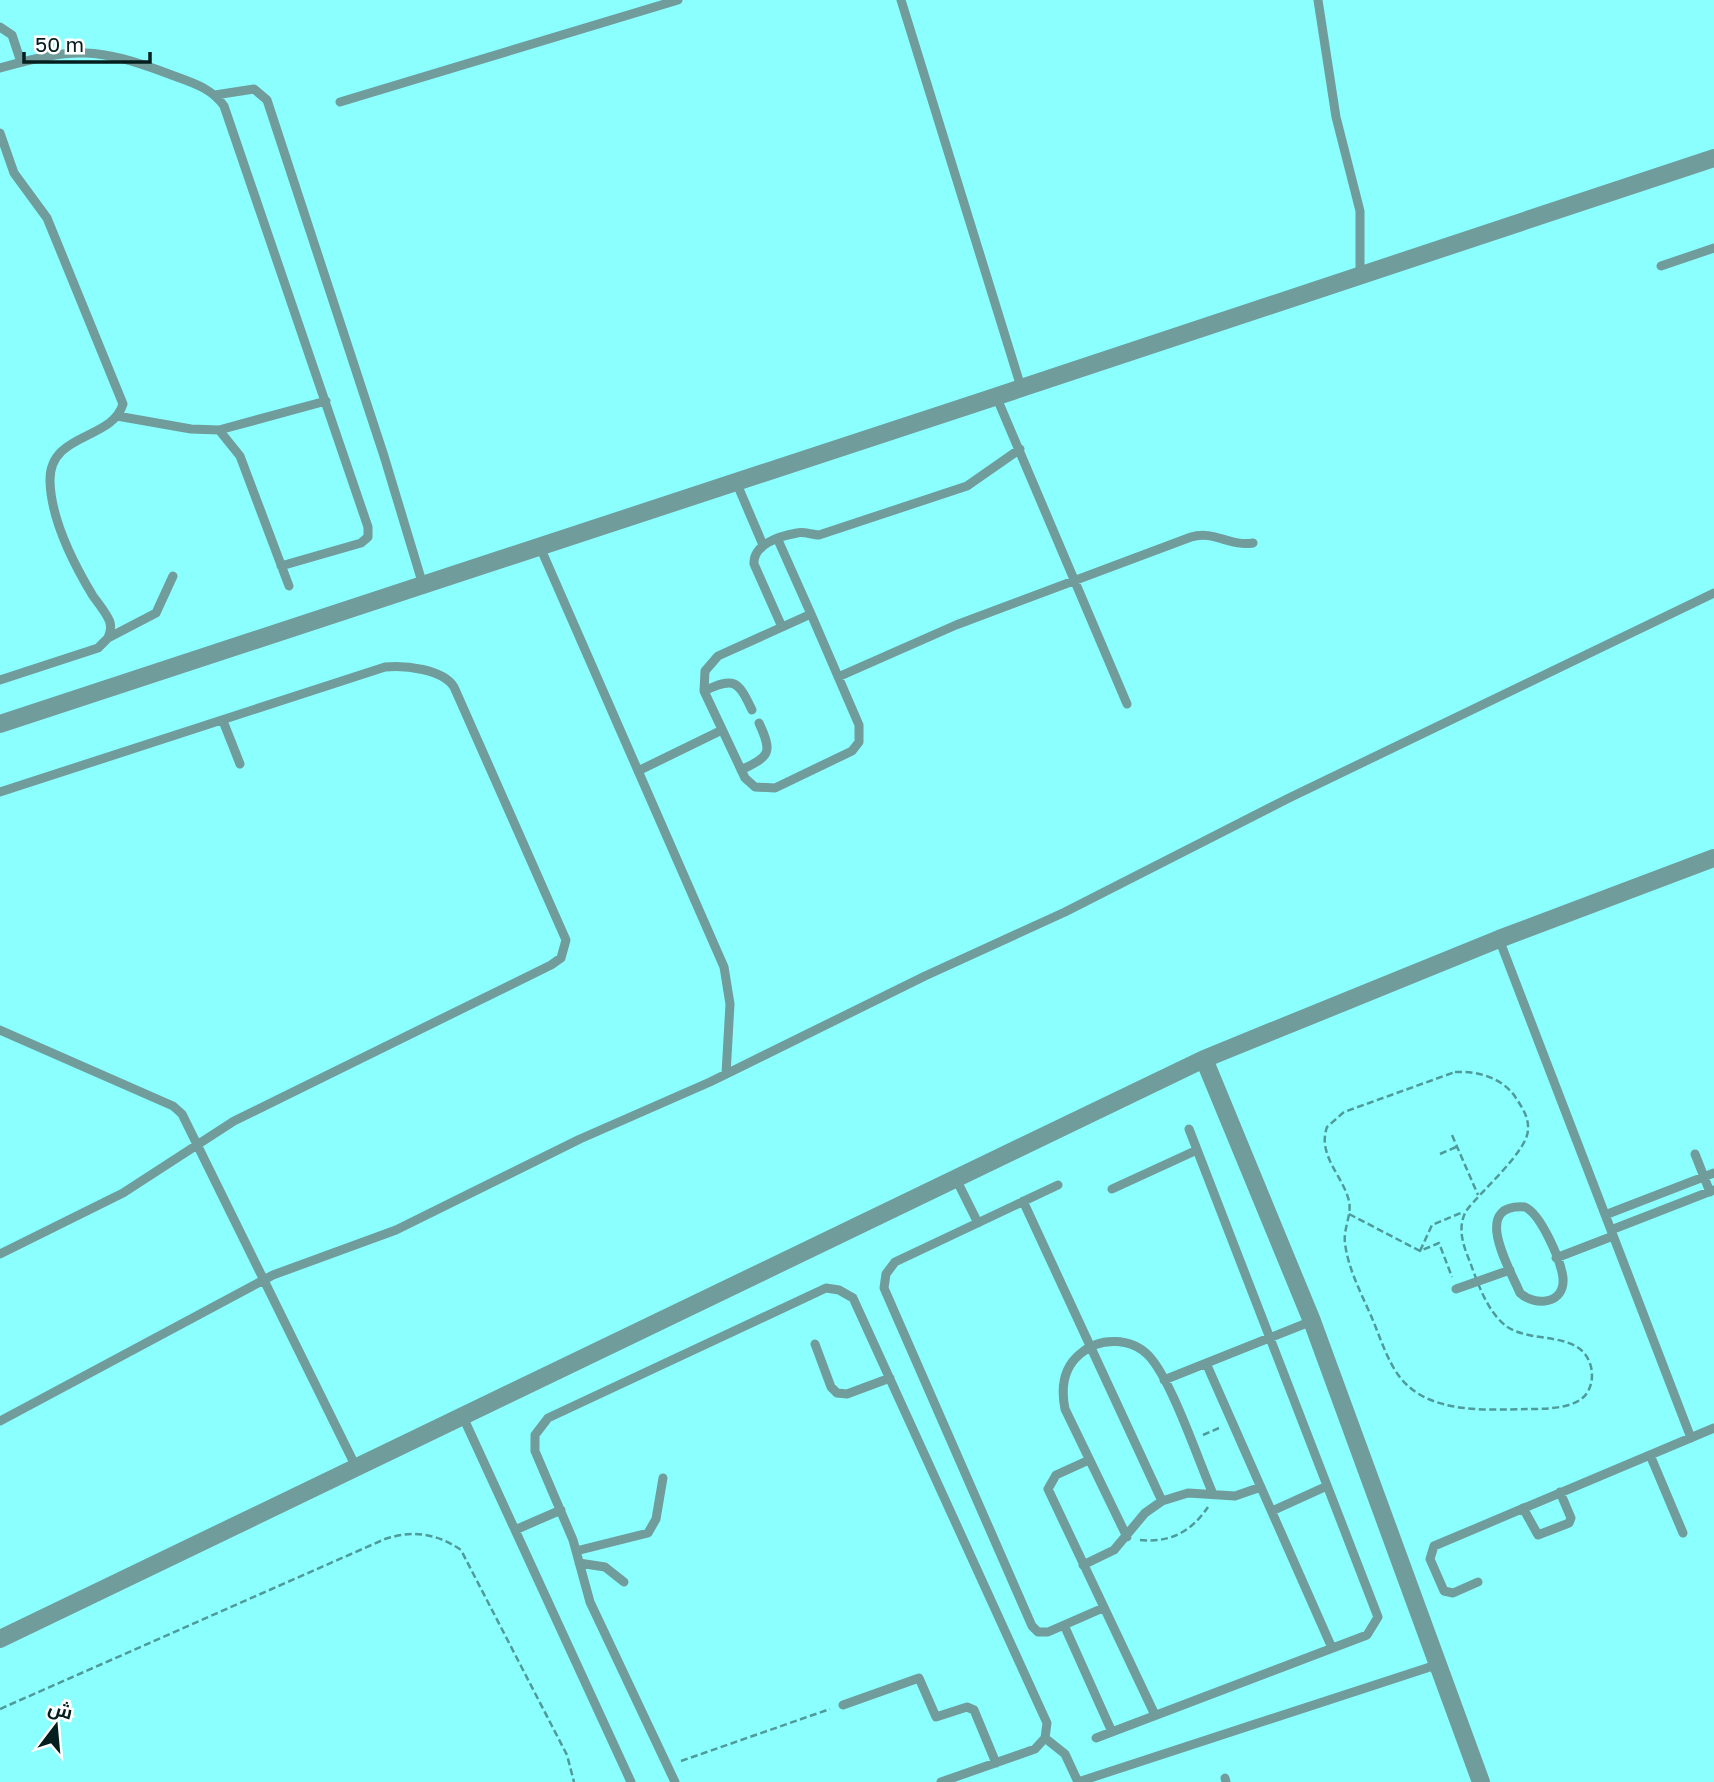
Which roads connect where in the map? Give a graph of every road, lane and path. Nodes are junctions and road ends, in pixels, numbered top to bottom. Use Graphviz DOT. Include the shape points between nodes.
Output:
graph roads {
  1 [pos="678,0"];
  2 [pos="901,0"];
  3 [pos="1318,0"];
  4 [pos="0,27"];
  5 [pos="21,62"];
  6 [pos="0,68"];
  7 [pos="215,95"];
  8 [pos="340,103"];
  9 [pos="0,133"];
  10 [pos="1714,159"];
  11 [pos="1714,248"];
  12 [pos="1661,266"];
  13 [pos="1360,275"];
  14 [pos="1021,387"];
  15 [pos="996,396"];
  16 [pos="326,401"];
  17 [pos="117,416"];
  18 [pos="219,430"];
  19 [pos="1020,449"];
  20 [pos="737,484"];
  21 [pos="778,540"];
  22 [pos="1253,543"];
  23 [pos="763,545"];
  24 [pos="540,547"];
  25 [pos="281,566"];
  26 [pos="173,576"];
  27 [pos="1077,579"];
  28 [pos="423,585"];
  29 [pos="289,586"];
  30 [pos="1714,593"];
  31 [pos="811,614"];
  32 [pos="782,627"];
  33 [pos="108,638"];
  34 [pos="838,677"];
  35 [pos="0,680"];
  36 [pos="704,691"];
  37 [pos="1128,704"];
  38 [pos="752,710"];
  39 [pos="223,721"];
  40 [pos="759,723"];
  41 [pos="0,724"];
  42 [pos="722,730"];
  43 [pos="240,764"];
  44 [pos="741,770"];
  45 [pos="638,771"];
  46 [pos="0,792"];
  47 [pos="1714,858"];
  48 [pos="1499,939"];
  49 [pos="0,1030"];
  50 [pos="1204,1059"];
  51 [pos="726,1074"];
  52 [pos="1189,1129"];
  53 [pos="1452,1135"];
  54 [pos="197,1144"];
  55 [pos="1457,1147"];
  56 [pos="1197,1150"];
  57 [pos="1440,1154"];
  58 [pos="1695,1154"];
  59 [pos="1714,1173"];
  60 [pos="1704,1177"];
  61 [pos="955,1178"];
  62 [pos="1058,1185"];
  63 [pos="1112,1189"];
  64 [pos="1712,1191"];
  65 [pos="1478,1195"];
  66 [pos="1023,1201"];
  67 [pos="1466,1211"];
  68 [pos="1349,1214"];
  69 [pos="1605,1214"];
  70 [pos="978,1223"];
  71 [pos="1612,1233"];
  72 [pos="1420,1251"];
  73 [pos="0,1254"];
  74 [pos="1556,1258"];
  75 [pos="1510,1270"];
  76 [pos="264,1280"];
  77 [pos="1477,1282"];
  78 [pos="1456,1289"];
  79 [pos="1312,1321"];
  80 [pos="1269,1338"];
  81 [pos="815,1344"];
  82 [pos="1091,1346"];
  83 [pos="1206,1363"];
  84 [pos="890,1378"];
  85 [pos="1164,1380"];
  86 [pos="463,1417"];
  87 [pos="0,1420"];
  88 [pos="1232,1422"];
  89 [pos="1714,1428"];
  90 [pos="1691,1438"];
  91 [pos="1191,1441"];
  92 [pos="1650,1455"];
  93 [pos="1089,1461"];
  94 [pos="356,1467"];
  95 [pos="663,1478"];
  96 [pos="1327,1486"];
  97 [pos="1261,1487"];
  98 [pos="1560,1492"];
  99 [pos="1213,1494"];
  100 [pos="1162,1501"];
  101 [pos="1208,1507"];
  102 [pos="1523,1508"];
  103 [pos="561,1510"];
  104 [pos="1272,1511"];
  105 [pos="515,1530"];
  106 [pos="1683,1533"];
  107 [pos="1127,1536"];
  108 [pos="1140,1541"];
  109 [pos="576,1551"];
  110 [pos="579,1563"];
  111 [pos="1083,1565"];
  112 [pos="624,1582"];
  113 [pos="1478,1582"];
  114 [pos="1103,1608"];
  115 [pos="1064,1625"];
  116 [pos="0,1639"];
  117 [pos="1332,1648"];
  118 [pos="1436,1665"];
  119 [pos="843,1704"];
  120 [pos="0,1709"];
  121 [pos="1155,1715"];
  122 [pos="1112,1732"];
  123 [pos="1045,1738"];
  124 [pos="1096,1738"];
  125 [pos="996,1763"];
  126 [pos="668,1766"];
  127 [pos="574,1782"];
  128 [pos="631,1782"];
  129 [pos="676,1782"];
  130 [pos="941,1782"];
  131 [pos="1480,1782"];
  1 -- 8 [label="lane"];
  2 -- 14 [label="lane"];
  3 -- 13 [label="lane" via="1336,117 1360,211"];
  4 -- 5 [label="lane" via="12,36"];
  5 -- 6 [label="lane"];
  5 -- 7 [label="lane" via="72,51 105,52 197,84"];
  7 -- 16 [label="lane" via="227,113"];
  7 -- 28 [label="lane" via="254,89 267,100"];
  9 -- 17 [label="lane" via="14,173 47,218 122,397"];
  10 -- 13 [label="street"];
  11 -- 12 [label="lane"];
  13 -- 14 [label="street"];
  14 -- 15 [label="street"];
  15 -- 19 [label="lane"];
  15 -- 20 [label="street"];
  16 -- 18 [label="lane"];
  16 -- 25 [label="lane" via="369,527 368,537"];
  17 -- 18 [label="lane"];
  17 -- 33 [label="lane" via="63,448 50,477 61,528 80,574 108,618"];
  18 -- 25 [label="lane" via="240,456"];
  19 -- 21 [label="lane" via="954,491 819,535 800,532"];
  19 -- 27 [label="lane"];
  20 -- 23 [label="lane"];
  20 -- 24 [label="street"];
  21 -- 23 [label="lane"];
  21 -- 31 [label="lane"];
  22 -- 27 [label="lane" via="1198,534"];
  23 -- 32 [label="lane" via="756,551 754,564"];
  24 -- 28 [label="street"];
  24 -- 45 [label="lane"];
  25 -- 29 [label="lane"];
  26 -- 33 [label="lane" via="156,613"];
  27 -- 34 [label="lane"];
  27 -- 37 [label="lane"];
  28 -- 41 [label="street"];
  30 -- 51 [label="lane"];
  31 -- 32 [label="lane"];
  31 -- 34 [label="lane"];
  32 -- 36 [label="lane" via="712,660 703,678"];
  33 -- 35 [label="lane" via="98,648"];
  34 -- 44 [label="lane" via="860,731 852,751 768,789 749,783"];
  36 -- 38 [label="lane" via="733,682 743,690"];
  36 -- 42 [label="lane"];
  39 -- 43 [label="lane"];
  39 -- 46 [label="lane"];
  39 -- 54 [label="lane" via="385,667 405,666 447,679 564,934 565,946 561,958 551,965 234,1121"];
  40 -- 44 [label="lane" via="768,751 762,760"];
  42 -- 44 [label="lane"];
  42 -- 45 [label="lane"];
  45 -- 51 [label="lane" via="723,967 731,1012"];
  47 -- 48 [label="street"];
  48 -- 50 [label="street"];
  48 -- 69 [label="lane"];
  49 -- 54 [label="lane" via="173,1106 186,1118"];
  50 -- 61 [label="street"];
  50 -- 79 [label="street"];
  51 -- 76 [label="lane" via="570,1143 396,1230"];
  52 -- 56 [label="lane"];
  53 -- 55 [label="path"];
  54 -- 73 [label="lane" via="123,1193"];
  54 -- 76 [label="lane"];
  55 -- 57 [label="path"];
  55 -- 65 [label="path"];
  56 -- 63 [label="lane"];
  56 -- 80 [label="lane"];
  58 -- 60 [label="lane"];
  59 -- 60 [label="lane"];
  60 -- 64 [label="lane"];
  60 -- 69 [label="lane"];
  61 -- 70 [label="lane"];
  61 -- 86 [label="street"];
  62 -- 66 [label="lane"];
  64 -- 71 [label="lane"];
  65 -- 67 [label="path"];
  65 -- 68 [label="path" via="1524,1144 1528,1121 1522,1106 1501,1083 1474,1072 1455,1072 1344,1112 1331,1121 1324,1146 1348,1197"];
  66 -- 70 [label="lane"];
  66 -- 82 [label="lane"];
  67 -- 72 [label="path" via="1432,1225"];
  67 -- 77 [label="path" via="1462,1237"];
  68 -- 72 [label="path"];
  68 -- 77 [label="path" via="1345,1243 1359,1288 1390,1360 1408,1386 1454,1407 1536,1409 1583,1398 1592,1378 1583,1352 1571,1343 1512,1329 1491,1309"];
  69 -- 71 [label="lane"];
  70 -- 115 [label="lane" via="895,1262 886,1273 884,1288 1032,1626 1043,1633"];
  71 -- 74 [label="lane"];
  71 -- 90 [label="lane"];
  72 -- 78 [label="path" via="1439,1243"];
  74 -- 75 [label="lane" via="1562,1284 1548,1301 1525,1299"];
  74 -- 75 [label="lane" via="1538,1216 1525,1207 1509,1208 1498,1219 1495,1235"];
  75 -- 77 [label="lane"];
  76 -- 87 [label="lane"];
  76 -- 94 [label="lane"];
  77 -- 78 [label="lane"];
  79 -- 80 [label="lane"];
  79 -- 118 [label="street"];
  80 -- 83 [label="lane"];
  80 -- 96 [label="lane"];
  81 -- 84 [label="lane" via="837,1393"];
  82 -- 85 [label="lane" via="1120,1342 1134,1346 1147,1354"];
  82 -- 93 [label="lane" via="1069,1366 1062,1394"];
  82 -- 100 [label="lane"];
  83 -- 85 [label="lane"];
  83 -- 88 [label="lane"];
  84 -- 103 [label="lane" via="853,1298 839,1290 819,1289 544,1421 534,1445"];
  84 -- 123 [label="lane" via="1045,1716"];
  85 -- 91 [label="lane"];
  86 -- 94 [label="street"];
  86 -- 105 [label="lane"];
  88 -- 91 [label="path"];
  88 -- 97 [label="lane"];
  89 -- 90 [label="lane"];
  90 -- 92 [label="lane"];
  91 -- 99 [label="lane"];
  92 -- 98 [label="lane"];
  92 -- 106 [label="lane"];
  93 -- 107 [label="lane"];
  93 -- 111 [label="lane" via="1056,1475 1048,1489"];
  94 -- 116 [label="street"];
  95 -- 109 [label="lane" via="656,1519 648,1532"];
  96 -- 104 [label="lane"];
  96 -- 117 [label="lane" via="1378,1617 1367,1635"];
  97 -- 99 [label="lane" via="1235,1496"];
  97 -- 104 [label="lane"];
  98 -- 102 [label="lane"];
  98 -- 102 [label="lane" via="1571,1518 1560,1527 1535,1534"];
  99 -- 100 [label="lane" via="1188,1493"];
  100 -- 107 [label="lane" via="1145,1513"];
  101 -- 108 [label="path" via="1179,1535"];
  102 -- 113 [label="lane" via="1431,1550 1430,1559 1444,1591 1453,1593"];
  103 -- 105 [label="lane"];
  103 -- 109 [label="lane"];
  104 -- 117 [label="lane"];
  105 -- 128 [label="lane"];
  107 -- 111 [label="lane" via="1114,1550"];
  109 -- 110 [label="lane"];
  110 -- 112 [label="lane" via="605,1567"];
  110 -- 126 [label="lane" via="590,1602"];
  111 -- 114 [label="lane"];
  114 -- 115 [label="lane"];
  114 -- 121 [label="lane"];
  115 -- 122 [label="lane"];
  117 -- 121 [label="lane"];
  118 -- 123 [label="lane" via="1077,1782 1065,1754"];
  118 -- 131 [label="street"];
  119 -- 125 [label="lane" via="919,1678 936,1717 967,1707 974,1710"];
  119 -- 126 [label="path"];
  120 -- 127 [label="path" via="385,1539 420,1533 461,1550 567,1755"];
  121 -- 122 [label="lane"];
  122 -- 124 [label="lane"];
  123 -- 125 [label="lane" via="1029,1752"];
  125 -- 130 [label="lane"];
  126 -- 129 [label="lane"];
}
